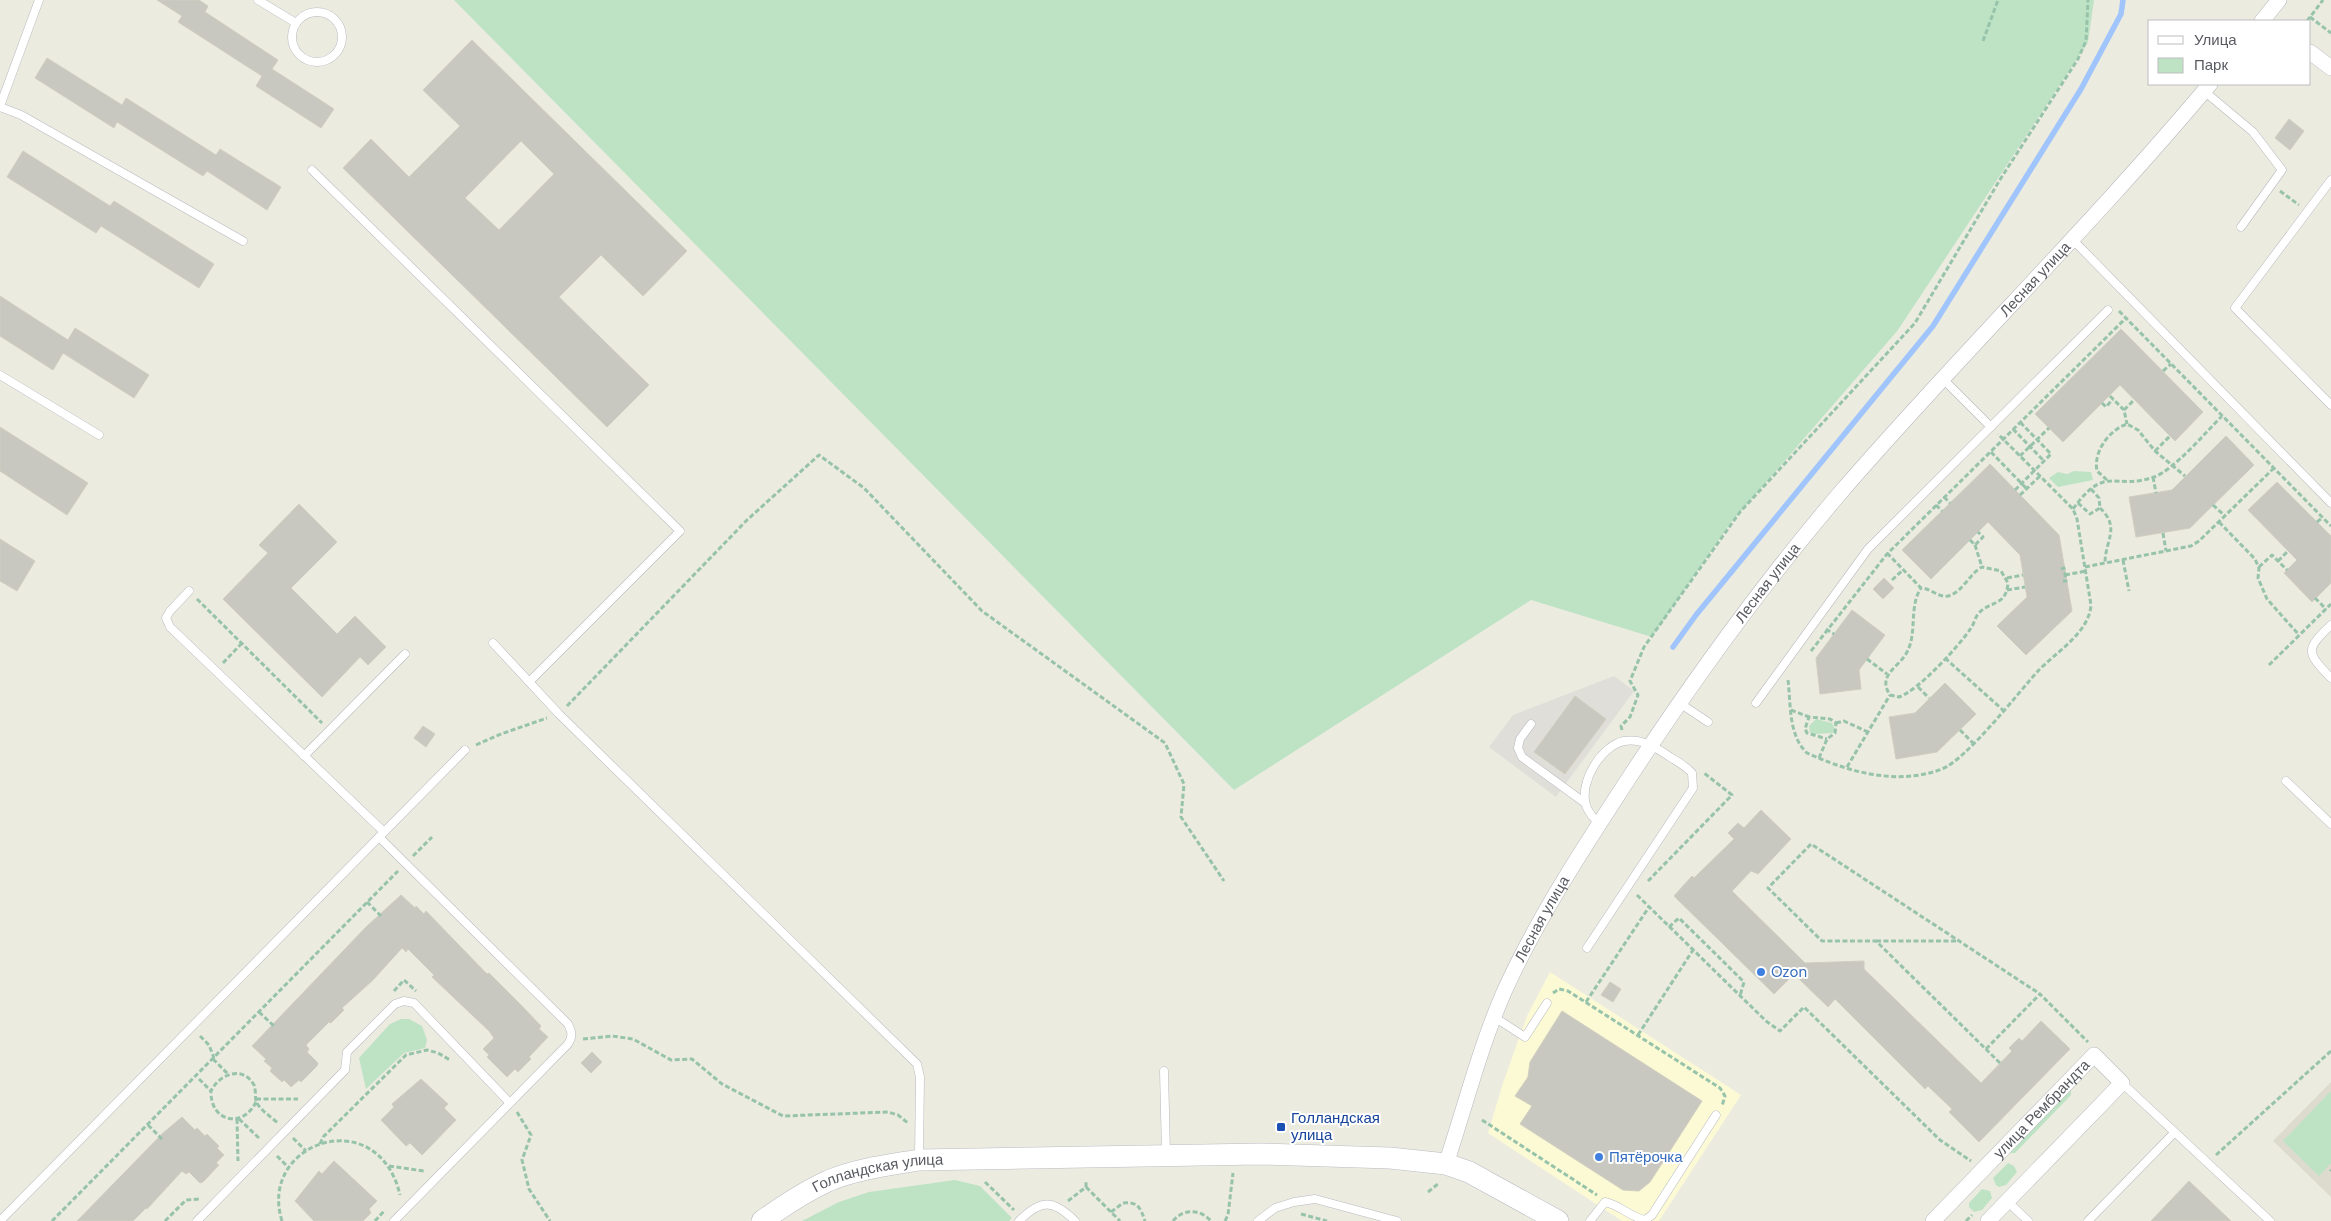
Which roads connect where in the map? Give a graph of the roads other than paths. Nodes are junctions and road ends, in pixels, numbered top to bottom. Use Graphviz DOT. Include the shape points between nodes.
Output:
graph roads {
  1 [pos="39,0"];
  2 [pos="258,0"];
  3 [pos="2279,0"];
  4 [pos="2265,20"];
  5 [pos="296,23"];
  6 [pos="2311,53"];
  7 [pos="2331,68"];
  8 [pos="2207,87"];
  9 [pos="0,106"];
  10 [pos="312,170"];
  11 [pos="2331,180"];
  12 [pos="2241,227"];
  13 [pos="2073,240"];
  14 [pos="243,242"];
  15 [pos="2108,310"];
  16 [pos="0,375"];
  17 [pos="1944,380"];
  18 [pos="2331,405"];
  19 [pos="1991,427"];
  20 [pos="99,435"];
  21 [pos="2331,503"];
  22 [pos="188,591"];
  23 [pos="2331,624"];
  24 [pos="493,643"];
  25 [pos="405,654"];
  26 [pos="2331,678"];
  27 [pos="530,682"];
  28 [pos="1756,703"];
  29 [pos="1681,704"];
  30 [pos="1708,722"];
  31 [pos="1531,724"];
  32 [pos="1651,745"];
  33 [pos="465,750"];
  34 [pos="304,756"];
  35 [pos="2286,781"];
  36 [pos="1585,803"];
  37 [pos="1599,824"];
  38 [pos="2331,824"];
  39 [pos="381,835"];
  40 [pos="1587,948"];
  41 [pos="1547,1003"];
  42 [pos="1494,1018"];
  43 [pos="1164,1071"];
  44 [pos="2122,1083"];
  45 [pos="510,1103"];
  46 [pos="1716,1115"];
  47 [pos="2174,1133"];
  48 [pos="1166,1155"];
  49 [pos="919,1160"];
  50 [pos="1446,1164"];
  51 [pos="2007,1201"];
  52 [pos="1983,1218"];
  53 [pos="1021,1220"];
  54 [pos="0,1221"];
  55 [pos="196,1221"];
  56 [pos="394,1221"];
  57 [pos="762,1221"];
  58 [pos="1074,1221"];
  59 [pos="1258,1221"];
  60 [pos="1398,1221"];
  61 [pos="1558,1221"];
  62 [pos="1590,1221"];
  63 [pos="1933,1221"];
  64 [pos="2028,1221"];
  65 [pos="2088,1221"];
  66 [pos="2270,1221"];
  1 -- 9 [label="lane"];
  2 -- 5 [label="lane"];
  3 -- 4 [label="street"];
  5 -- 5 [label="lane" via="292,41 301,56 318,62 335,55 342,38 341,29 329,15 311,12"];
  6 -- 7 [label="street"];
  8 -- 12 [label="lane" via="2253,132 2282,170"];
  8 -- 13 [label="street, Лесная улица"];
  9 -- 14 [label="lane"];
  10 -- 27 [label="lane" via="680,531"];
  11 -- 18 [label="lane" via="2235,308"];
  13 -- 17 [label="street, Лесная улица"];
  13 -- 21 [label="lane"];
  15 -- 19 [label="lane"];
  16 -- 20 [label="lane"];
  17 -- 19 [label="lane"];
  17 -- 29 [label="street, Лесная улица" via="1842,492 1767,583"];
  19 -- 28 [label="lane" via="1876,542"];
  22 -- 34 [label="lane" via="166,618 170,627"];
  23 -- 26 [label="lane" via="2313,642 2310,651 2313,659"];
  24 -- 27 [label="lane"];
  25 -- 34 [label="lane"];
  27 -- 49 [label="lane" via="917,1064 920,1077"];
  29 -- 30 [label="lane"];
  29 -- 32 [label="street, Лесная улица"];
  31 -- 36 [label="lane" via="1520,739 1518,748 1522,757"];
  32 -- 36 [label="lane" via="1624,741 1610,748 1590,772 1585,786"];
  32 -- 37 [label="street, Лесная улица"];
  32 -- 40 [label="lane" via="1689,770 1693,788"];
  33 -- 39 [label="lane"];
  34 -- 39 [label="lane"];
  35 -- 38 [label="lane"];
  36 -- 37 [label="lane"];
  37 -- 42 [label="street, Лесная улица" via="1537,925"];
  39 -- 45 [label="lane" via="406,864 568,1024 572,1038 568,1044"];
  39 -- 54 [label="lane"];
  41 -- 42 [label="lane" via="1525,1037"];
  42 -- 50 [label="street, Лесная улица"];
  43 -- 48 [label="lane"];
  44 -- 47 [label="lane"];
  44 -- 51 [label="street"];
  44 -- 63 [label="street, улица Рембрандта" via="2094,1055"];
  45 -- 55 [label="lane" via="414,1003 404,1001 395,1004 347,1052 345,1070"];
  45 -- 56 [label="lane"];
  46 -- 62 [label="lane" via="1652,1215 1645,1220 1636,1218 1615,1204 1605,1202"];
  47 -- 65 [label="lane"];
  47 -- 66 [label="lane"];
  48 -- 49 [label="street, Голландская улица"];
  48 -- 50 [label="street, Голландская улица" via="1390,1158"];
  49 -- 57 [label="street, Голландская улица" via="830,1180"];
  50 -- 61 [label="street, Голландская улица" via="1494,1184"];
  51 -- 52 [label="street"];
  51 -- 64 [label="lane"];
  53 -- 58 [label="lane" via="1037,1206 1049,1204 1060,1208"];
  59 -- 60 [label="lane" via="1275,1208 1315,1199"];
}
